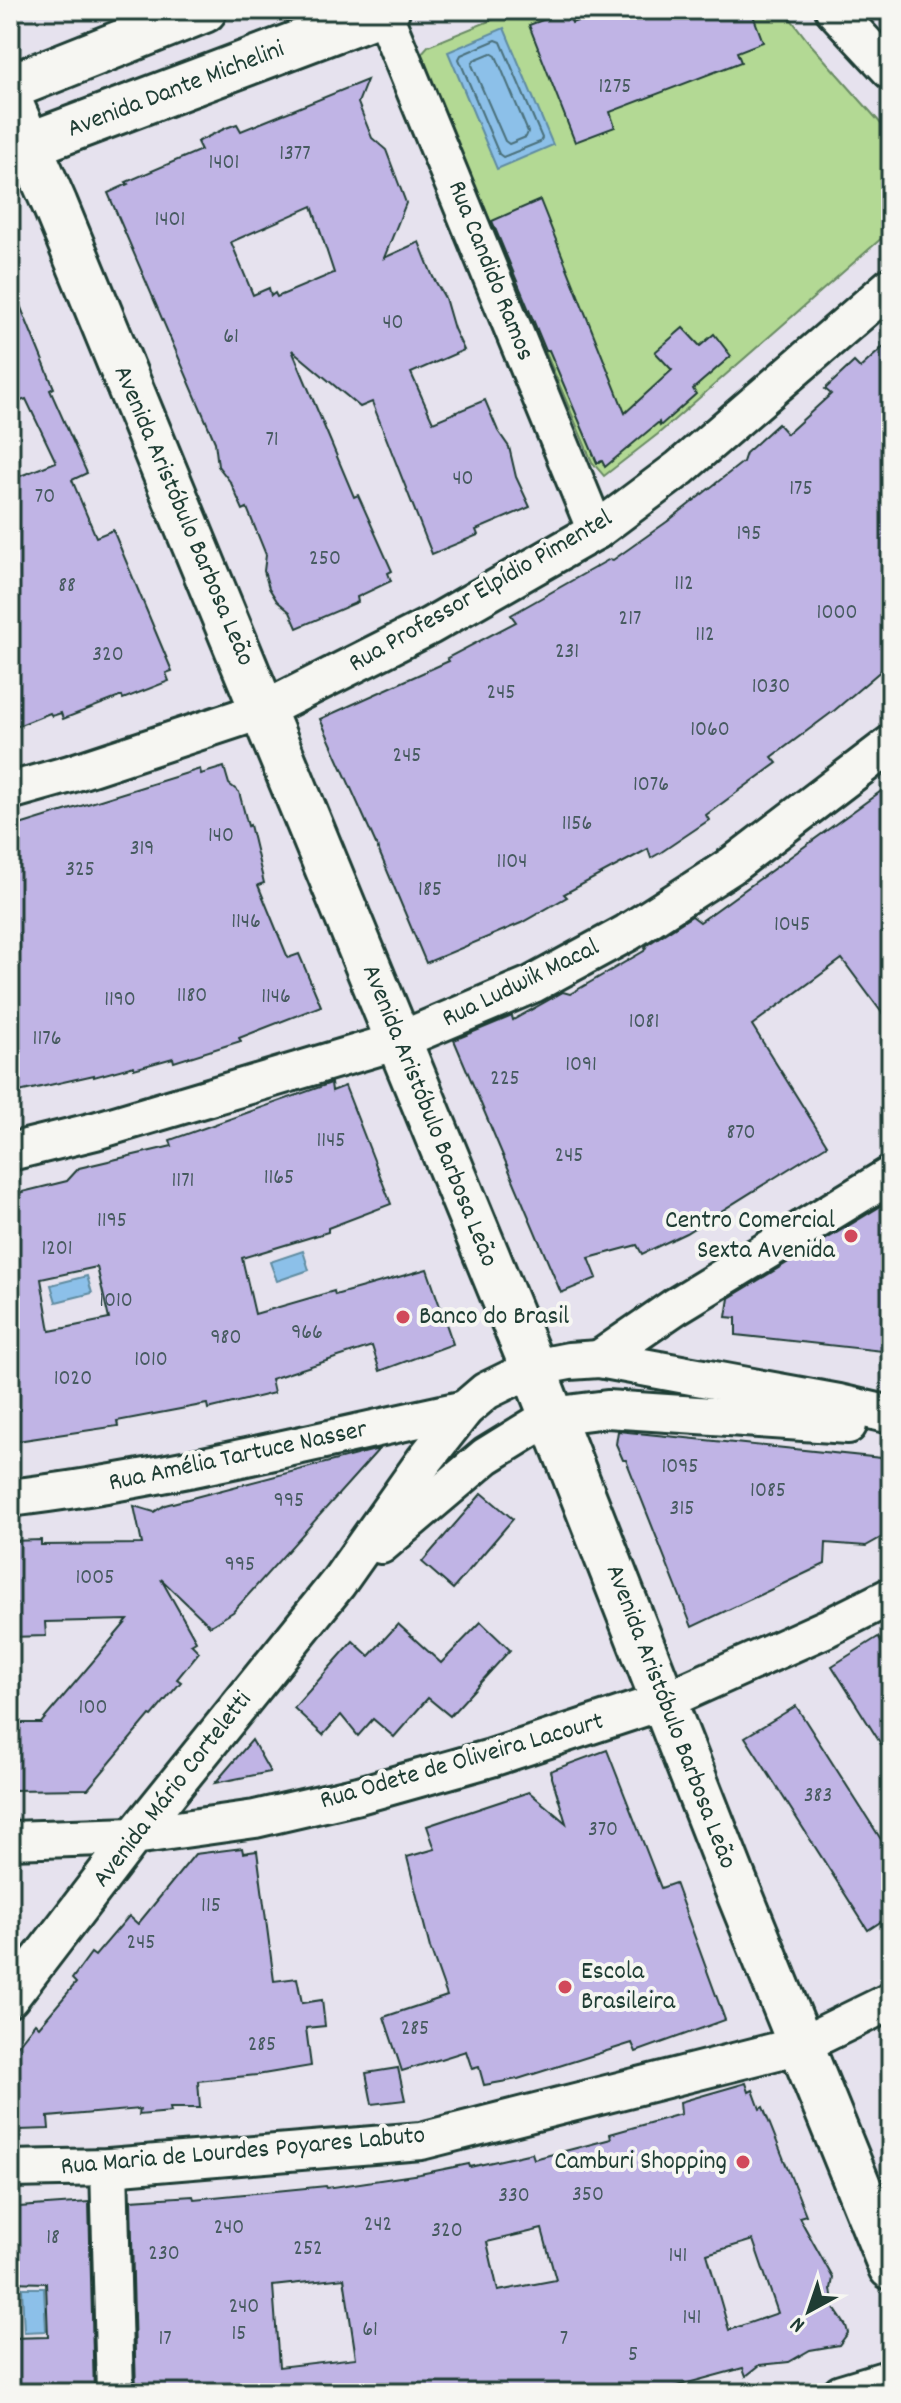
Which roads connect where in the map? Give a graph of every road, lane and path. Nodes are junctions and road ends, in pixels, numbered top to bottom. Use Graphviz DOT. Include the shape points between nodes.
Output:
graph roads {
  1 [pos="204,10"];
  2 [pos="834,10"];
  3 [pos="385,11"];
  4 [pos="891,71"];
  5 [pos="10,87"];
  6 [pos="10,103"];
  7 [pos="20,149"];
  8 [pos="891,286"];
  9 [pos="596,531"];
  10 [pos="264,710"];
  11 [pos="891,744"];
  12 [pos="10,791"];
  13 [pos="398,1041"];
  14 [pos="10,1152"];
  15 [pos="891,1175"];
  16 [pos="599,1359"];
  17 [pos="533,1368"];
  18 [pos="465,1409"];
  19 [pos="891,1415"];
  20 [pos="551,1416"];
  21 [pos="891,1424"];
  22 [pos="10,1498"];
  23 [pos="338,1583"];
  24 [pos="891,1596"];
  25 [pos="664,1701"];
  26 [pos="134,1836"];
  27 [pos="10,1840"];
  28 [pos="10,1998"];
  29 [pos="891,2001"];
  30 [pos="801,2045"];
  31 [pos="109,2167"];
  32 [pos="10,2169"];
  33 [pos="891,2267"];
  34 [pos="891,2378"];
  35 [pos="115,2393"];
  36 [pos="841,2393"];
  1 -- 5 [label="street"];
  2 -- 4 [label="street"];
  3 -- 7 [label="street, Avenida Dante Michelini"];
  3 -- 9 [label="street, Rua Candido Ramos"];
  6 -- 7 [label="street, Avenida Aristóbulo Barbosa Leão"];
  7 -- 10 [label="street, Avenida Aristóbulo Barbosa Leão"];
  8 -- 9 [label="street, Rua Professor Elpídio Pimentel" via="680,468"];
  9 -- 10 [label="street, Rua Professor Elpídio Pimentel" via="430,626"];
  10 -- 12 [label="street, Rua Professor Elpídio Pimentel"];
  10 -- 13 [label="street, Avenida Aristóbulo Barbosa Leão"];
  11 -- 13 [label="street, Rua Ludwik Macal" via="731,866 627,933 533,984"];
  13 -- 14 [label="street, Rua Ludwik Macal"];
  13 -- 17 [label="street, Avenida Aristóbulo Barbosa Leão"];
  15 -- 16 [label="street"];
  16 -- 17 [label="street, Avenida Mário Corteletti"];
  16 -- 19 [label="street"];
  17 -- 18 [label="street, Avenida Mário Corteletti" via="486,1391"];
  17 -- 20 [label="street, Avenida Aristóbulo Barbosa Leão"];
  18 -- 22 [label="street, Rua Amélia Tartuce Nasser" via="173,1472"];
  18 -- 23 [label="street, Avenida Mário Corteletti"];
  20 -- 21 [label="street" via="607,1409"];
  20 -- 23 [label="street, Avenida Mário Corteletti" via="486,1456"];
  20 -- 25 [label="street, Avenida Aristóbulo Barbosa Leão"];
  23 -- 26 [label="street, Avenida Mário Corteletti"];
  24 -- 25 [label="street, Rua Odete de Oliveira Lacourt"];
  25 -- 26 [label="street, Rua Odete de Oliveira Lacourt" via="359,1795 255,1819"];
  25 -- 30 [label="street, Avenida Aristóbulo Barbosa Leão"];
  26 -- 27 [label="street, Rua Odete de Oliveira Lacourt"];
  26 -- 28 [label="street, Avenida Mário Corteletti"];
  29 -- 30 [label="street, Rua Maria de Lourdes Poyares Labuto"];
  30 -- 31 [label="street, Rua Maria de Lourdes Poyares Labuto" via="421,2141"];
  30 -- 33 [label="street, Avenida Aristóbulo Barbosa Leão"];
  31 -- 32 [label="street, Rua Maria de Lourdes Poyares Labuto"];
  31 -- 35 [label="street"];
  34 -- 36 [label="street"];
}
